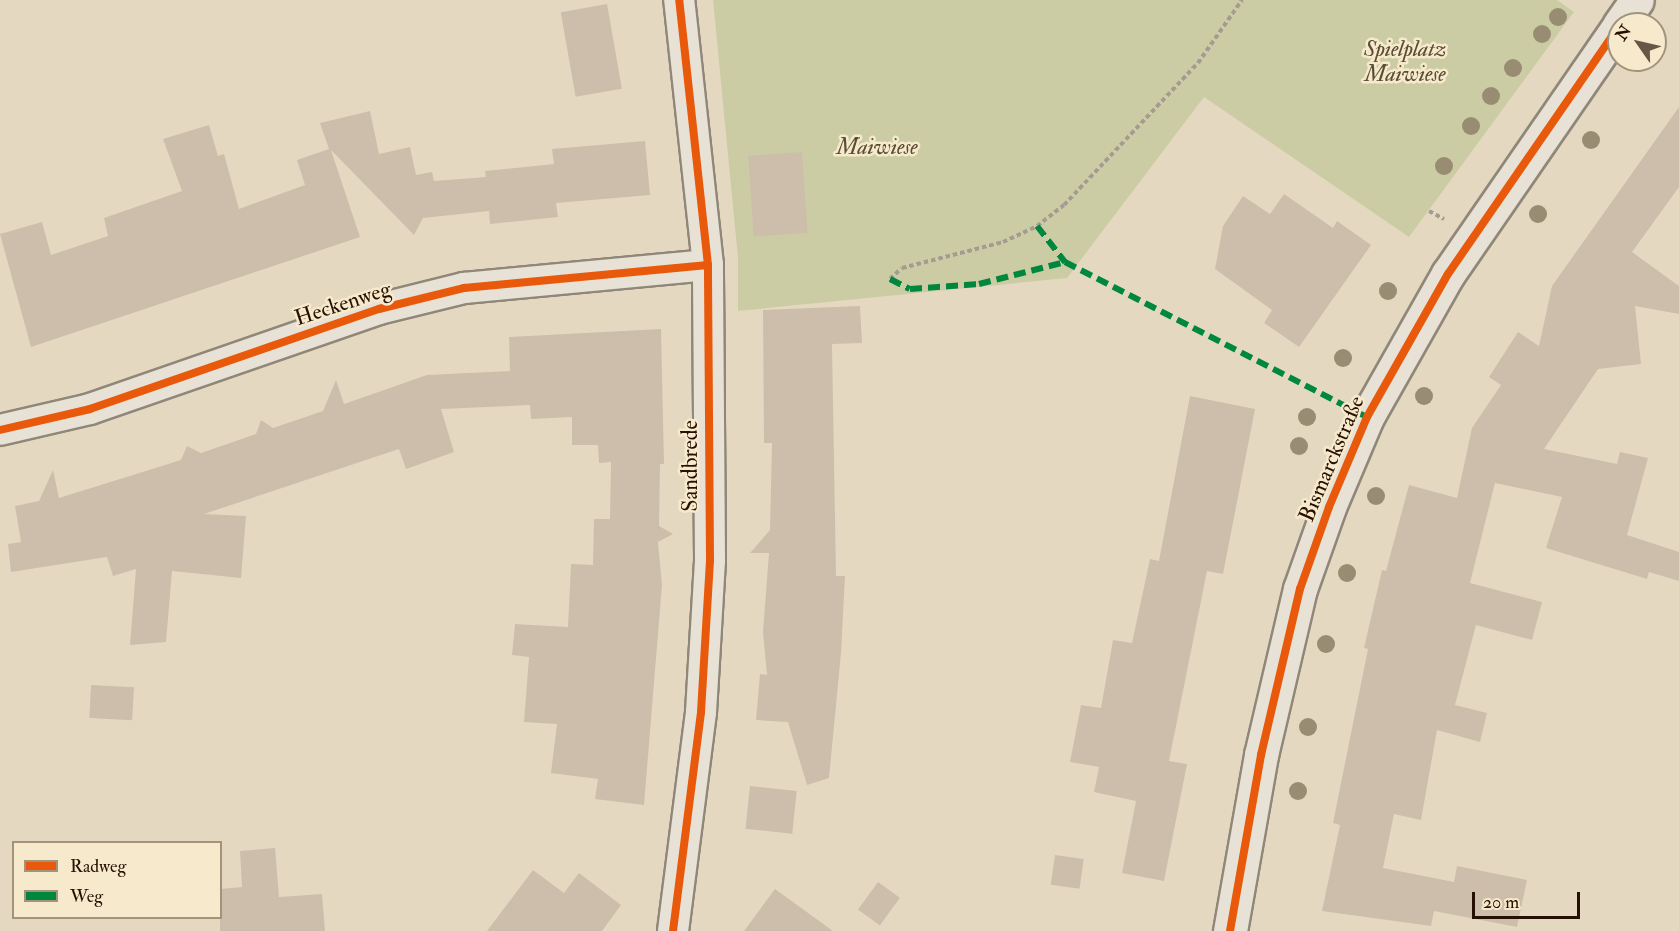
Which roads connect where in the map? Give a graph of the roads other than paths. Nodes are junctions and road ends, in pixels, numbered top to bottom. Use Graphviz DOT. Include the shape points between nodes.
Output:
graph roads {
  1 [pos="678,0"];
  2 [pos="1607,44"];
  3 [pos="708,265"];
  4 [pos="0,430"];
  5 [pos="674,931"];
  6 [pos="1230,931"];
  1 -- 3 [label="street, Sandbrede"];
  2 -- 6 [label="main road, Bismarckstraße" via="1448,274 1364,426 1329,507 1300,589 1268,721"];
  3 -- 4 [label="street, Heckenweg" via="464,288 379,309 90,409"];
  3 -- 5 [label="street, Sandbrede" via="710,560 701,712"];
}
